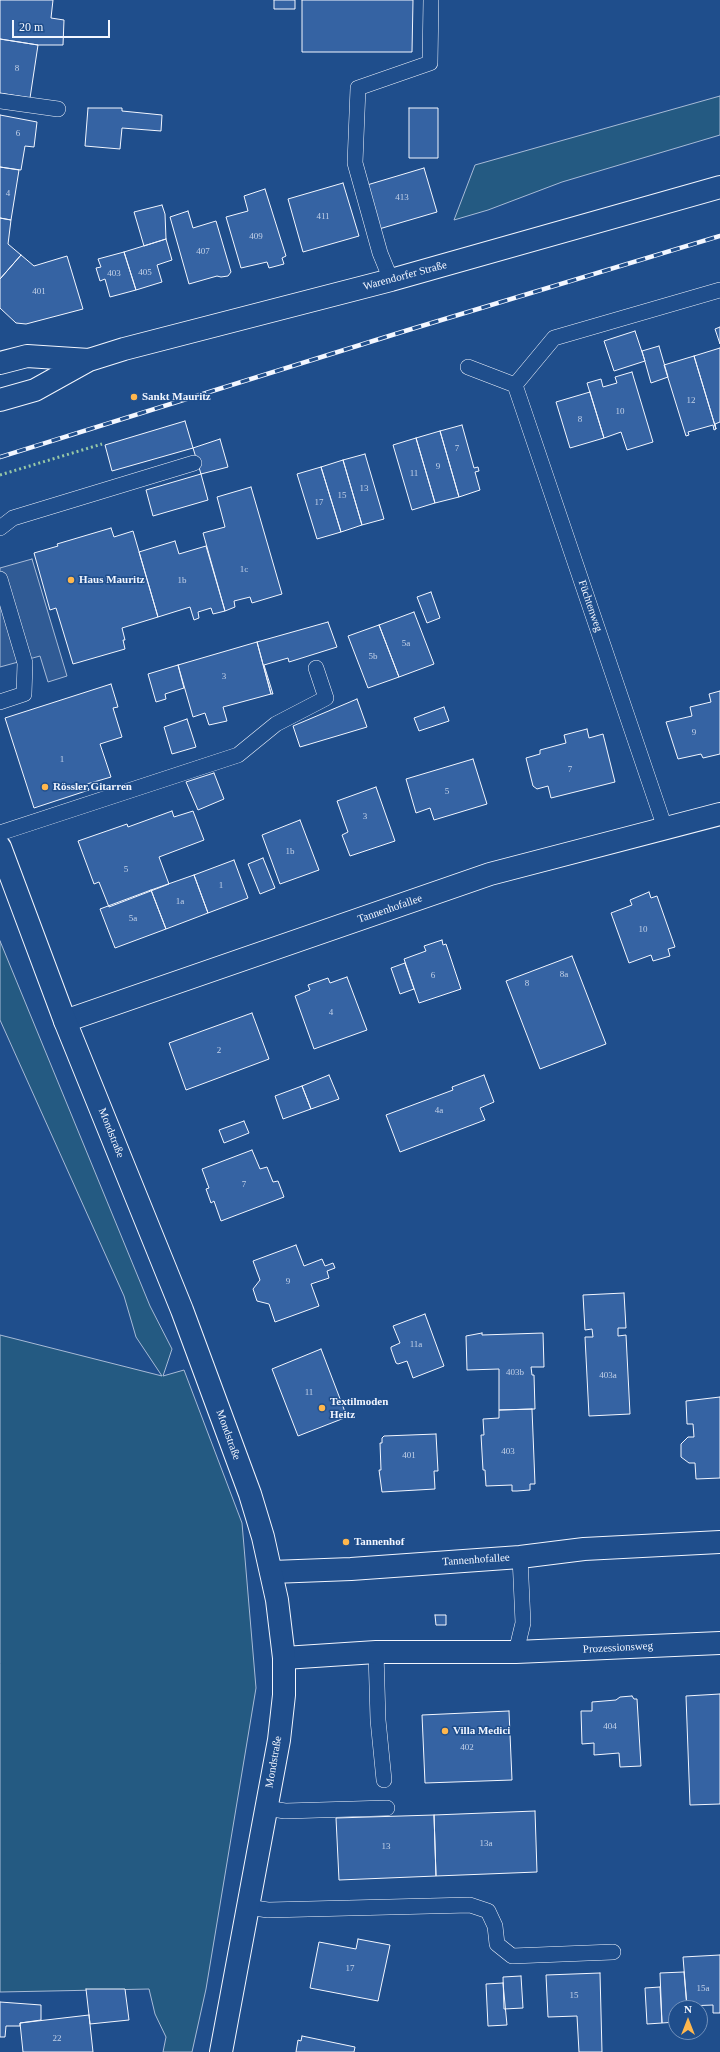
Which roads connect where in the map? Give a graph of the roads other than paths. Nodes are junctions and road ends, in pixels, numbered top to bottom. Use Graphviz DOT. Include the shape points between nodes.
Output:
graph roads {
  1 [pos="431,0"];
  2 [pos="0,101"];
  3 [pos="58,109"];
  4 [pos="720,187"];
  5 [pos="392,280"];
  6 [pos="720,290"];
  7 [pos="89,360"];
  8 [pos="0,363"];
  9 [pos="468,367"];
  10 [pos="515,385"];
  11 [pos="0,400"];
  12 [pos="194,463"];
  13 [pos="0,528"];
  14 [pos="0,579"];
  15 [pos="316,668"];
  16 [pos="0,702"];
  17 [pos="720,814"];
  18 [pos="665,828"];
  19 [pos="0,833"];
  20 [pos="0,846"];
  21 [pos="65,1021"];
  22 [pos="720,1542"];
  23 [pos="520,1557"];
  24 [pos="272,1572"];
  25 [pos="720,1643"];
  26 [pos="376,1652"];
  27 [pos="516,1652"];
  28 [pos="284,1658"];
  29 [pos="384,1780"];
  30 [pos="266,1808"];
  31 [pos="387,1808"];
  32 [pos="248,1907"];
  33 [pos="613,1952"];
  34 [pos="220,2052"];
  1 -- 5 [label="lane" via="430,63 358,88 355,163 380,253"];
  2 -- 3 [label="lane"];
  4 -- 5 [label="street, Warendorfer Straße"];
  5 -- 7 [label="street, Warendorfer Straße"];
  6 -- 10 [label="lane" via="554,338"];
  7 -- 8 [label="street, Warendorfer Straße" via="27,356"];
  7 -- 11 [label="street, Warendorfer Straße" via="35,390"];
  9 -- 10 [label="lane"];
  10 -- 18 [label="lane, Füchtenweg"];
  12 -- 13 [label="lane" via="13,518"];
  14 -- 16 [label="lane" via="25,663 24,694"];
  15 -- 19 [label="lane" via="326,698 276,724 238,755"];
  17 -- 18 [label="street, Tannenhofallee"];
  18 -- 21 [label="street, Tannenhofallee" via="490,874"];
  20 -- 21 [label="street, Mondstraße"];
  21 -- 24 [label="street, Mondstraße" via="182,1310 250,1494"];
  22 -- 23 [label="street" via="584,1549"];
  23 -- 24 [label="street, Tannenhofallee" via="351,1570"];
  23 -- 27 [label="lane, Tannenhofallee" via="523,1623"];
  24 -- 28 [label="street, Mondstraße"];
  25 -- 27 [label="street, Prozessionsweg"];
  26 -- 27 [label="street"];
  26 -- 28 [label="street"];
  26 -- 29 [label="lane" via="378,1720"];
  28 -- 30 [label="street, Mondstraße" via="283,1702"];
  30 -- 31 [label="lane" via="285,1811"];
  30 -- 32 [label="street, Mondstraße"];
  32 -- 33 [label="lane" via="268,1910 470,1905 488,1911 495,1926 497,1944 512,1956"];
  32 -- 34 [label="street, Mondstraße"];
}
